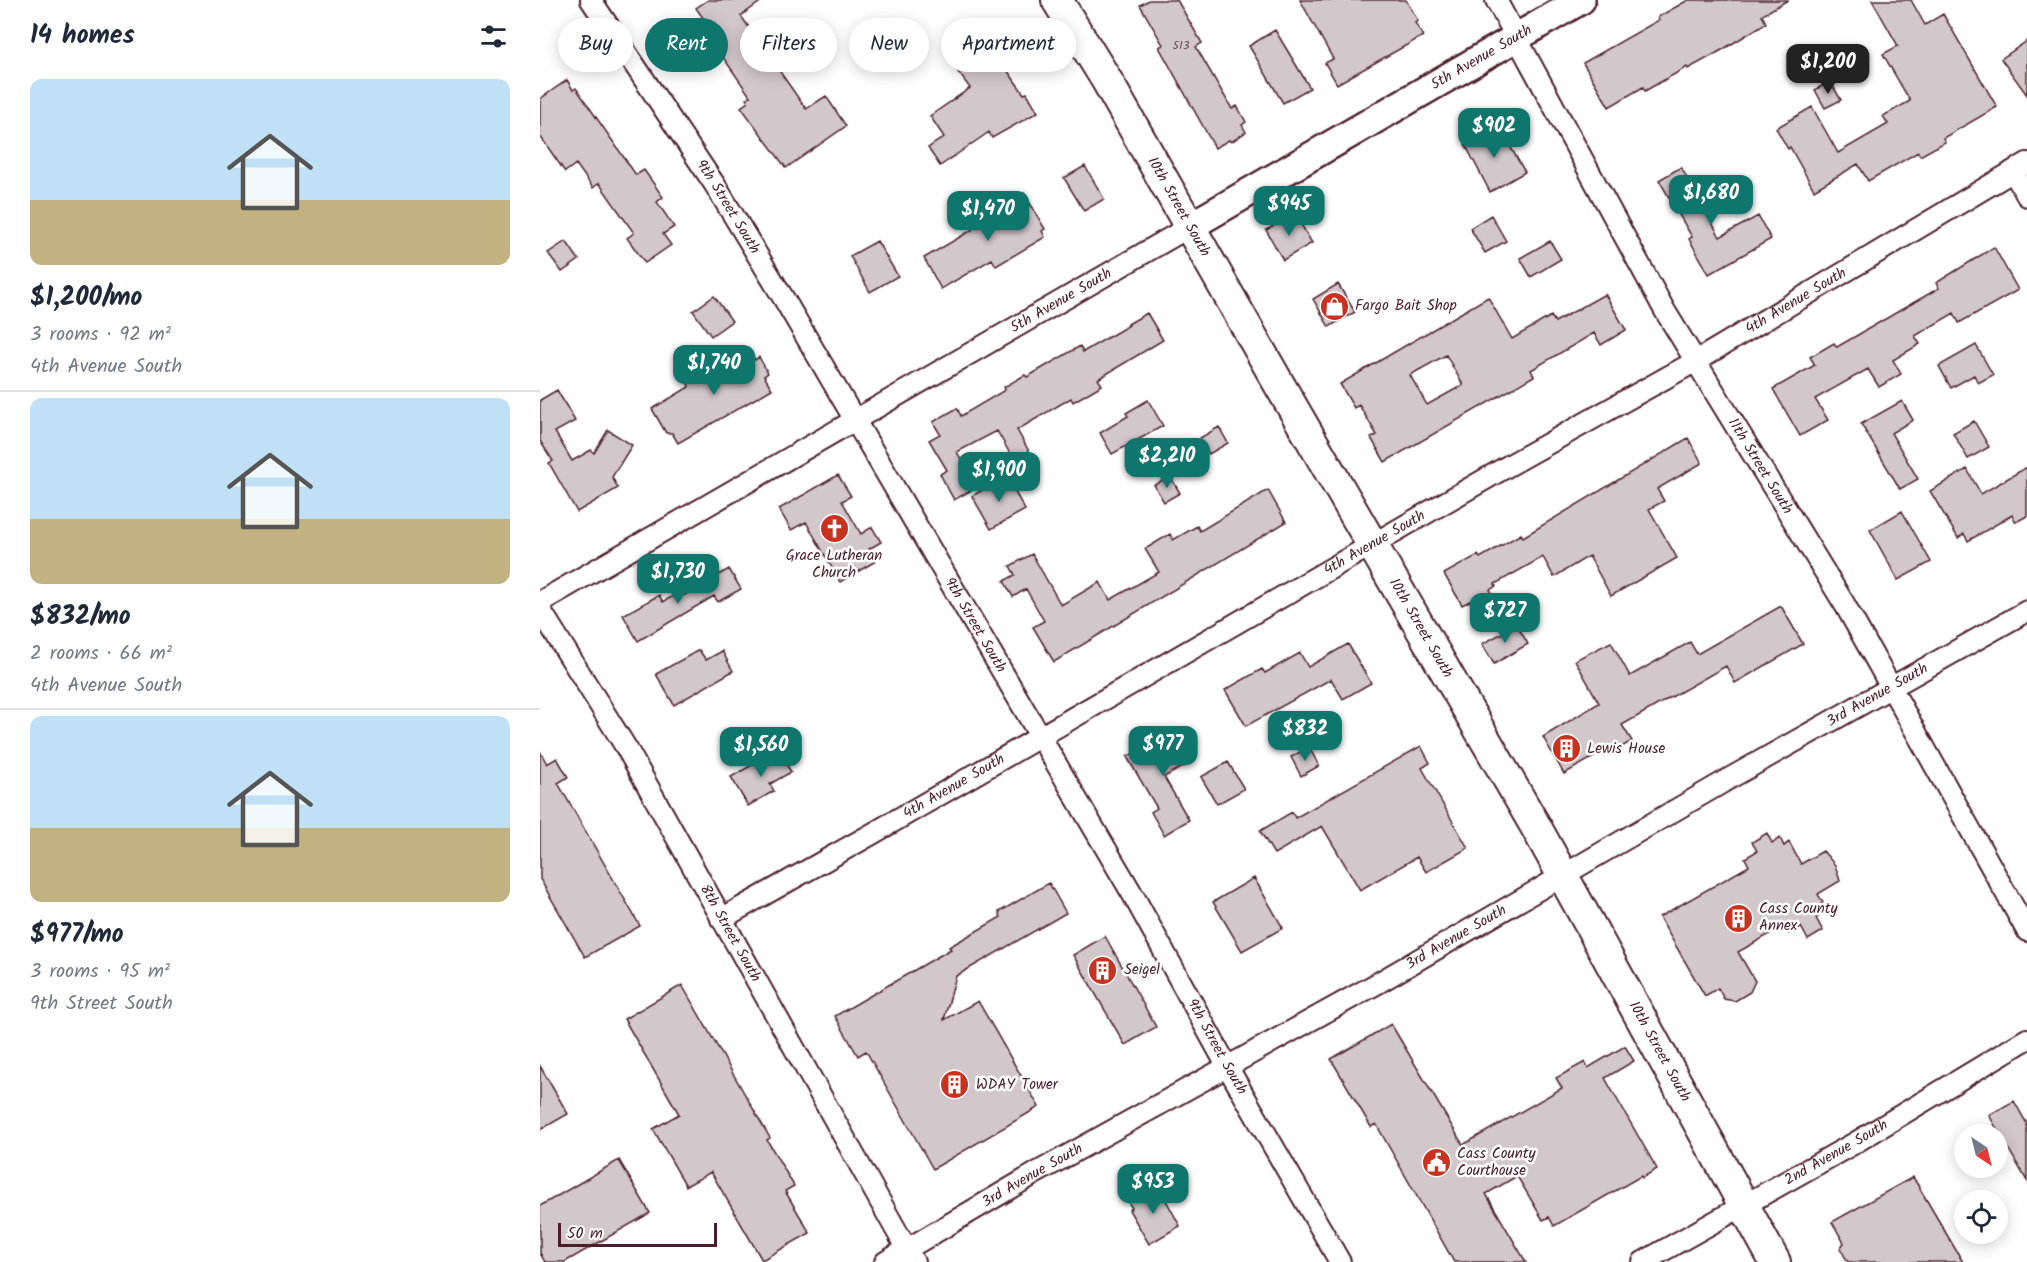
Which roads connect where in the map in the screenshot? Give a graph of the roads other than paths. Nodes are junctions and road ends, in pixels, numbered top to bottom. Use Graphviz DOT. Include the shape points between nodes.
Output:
graph roads {
  1 [pos="591,0"];
  2 [pos="1057,0"];
  3 [pos="1496,0"];
  4 [pos="1581,0"];
  5 [pos="1517,37"];
  6 [pos="2020,167"];
  7 [pos="2027,196"];
  8 [pos="1189,227"];
  9 [pos="1696,361"];
  10 [pos="855,421"];
  11 [pos="1372,544"];
  12 [pos="540,602"];
  13 [pos="540,609"];
  14 [pos="2027,611"];
  15 [pos="1891,687"];
  16 [pos="1040,737"];
  17 [pos="1563,875"];
  18 [pos="721,919"];
  19 [pos="2027,931"];
  20 [pos="2027,1040"];
  21 [pos="1227,1066"];
  22 [pos="1743,1206"];
  23 [pos="910,1256"];
  24 [pos="885,1262"];
  25 [pos="1340,1262"];
  26 [pos="1643,1262"];
  27 [pos="1775,1262"];
  1 -- 10 [label="street, 9th Street South" via="715,185"];
  2 -- 8 [label="main road, 10th Street South"];
  3 -- 5 [label="street, 11th Street South"];
  4 -- 5 [label="street, 5th Avenue South"];
  5 -- 8 [label="street, 5th Avenue South"];
  5 -- 9 [label="street, 11th Street South"];
  6 -- 7 [label="street"];
  6 -- 9 [label="street, 4th Avenue South"];
  8 -- 10 [label="street, 5th Avenue South"];
  8 -- 11 [label="main road, 10th Street South"];
  9 -- 11 [label="street, 4th Avenue South"];
  9 -- 15 [label="street, 11th Street South"];
  10 -- 12 [label="street, 5th Avenue South"];
  10 -- 16 [label="street, 9th Street South"];
  11 -- 16 [label="street, 4th Avenue South"];
  11 -- 17 [label="main road, 10th Street South"];
  13 -- 18 [label="street, 8th Street South" via="627,749"];
  14 -- 15 [label="street, 3rd Avenue South"];
  15 -- 17 [label="street, 3rd Avenue South"];
  15 -- 19 [label="street, 11th Street South"];
  16 -- 18 [label="street, 4th Avenue South"];
  16 -- 21 [label="street, 9th Street South"];
  17 -- 21 [label="street, 3rd Avenue South"];
  17 -- 22 [label="main road, 10th Street South"];
  18 -- 23 [label="street, 8th Street South"];
  20 -- 22 [label="street, 2nd Avenue South"];
  21 -- 23 [label="street, 3rd Avenue South" via="1036,1173"];
  21 -- 25 [label="street, 9th Street South"];
  22 -- 26 [label="street, 2nd Avenue South"];
  22 -- 27 [label="main road, 10th Street South"];
  23 -- 24 [label="street, 3rd Avenue South"];
}
